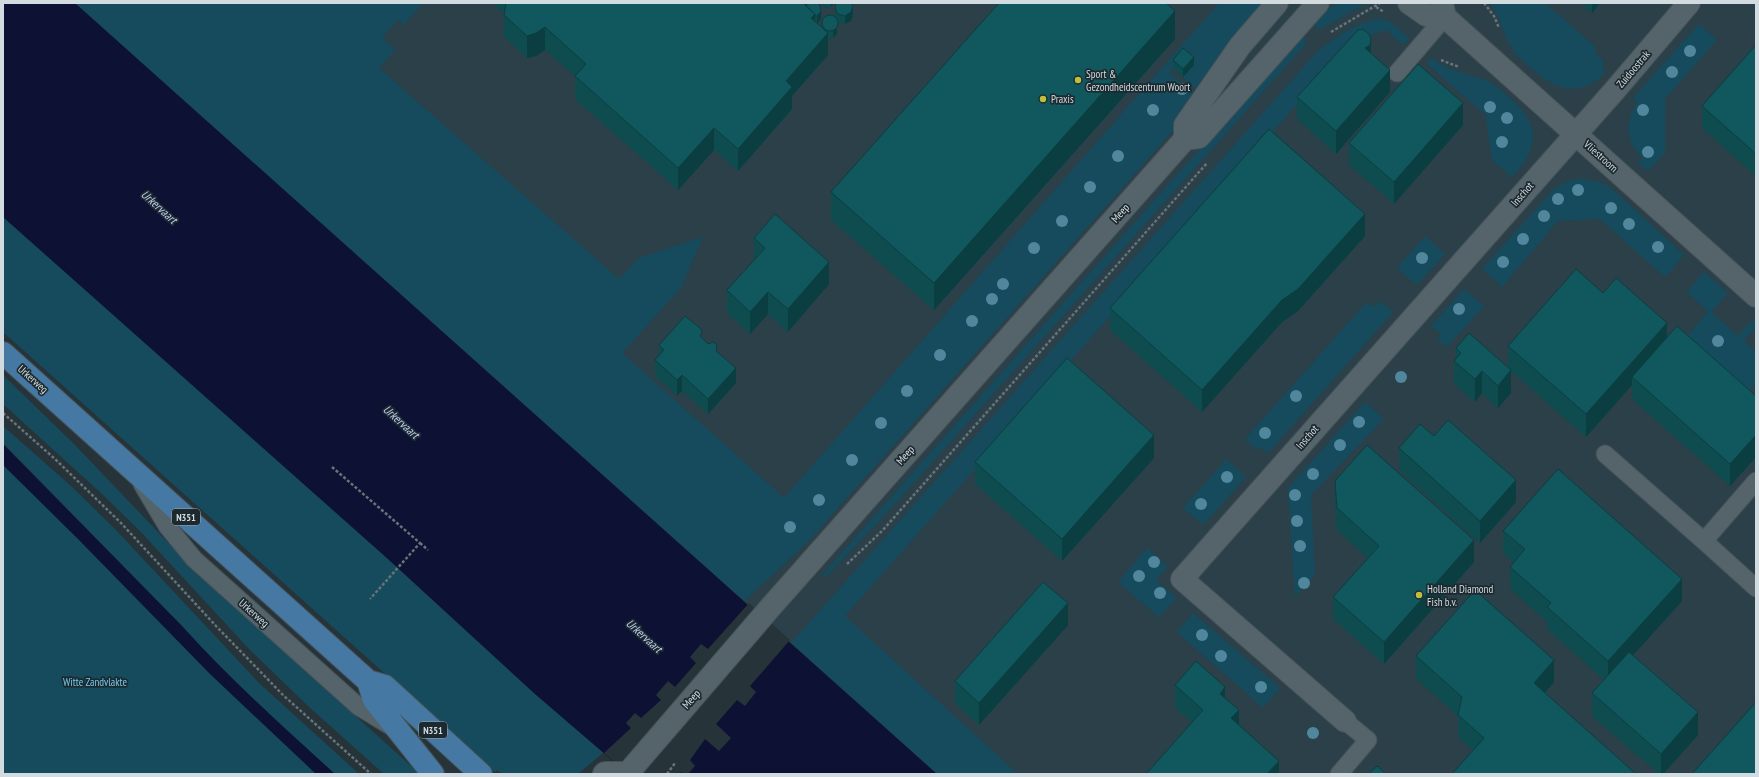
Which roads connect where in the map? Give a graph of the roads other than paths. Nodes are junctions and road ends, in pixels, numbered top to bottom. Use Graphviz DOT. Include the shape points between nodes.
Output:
graph roads {
  1 [pos="1277,3"];
  2 [pos="1318,3"];
  3 [pos="1409,3"];
  4 [pos="1688,3"];
  5 [pos="1443,10"];
  6 [pos="1397,73"];
  7 [pos="1576,133"];
  8 [pos="1185,139"];
  9 [pos="1756,296"];
  10 [pos="3,353"];
  11 [pos="1605,454"];
  12 [pos="134,470"];
  13 [pos="1756,481"];
  14 [pos="1704,541"];
  15 [pos="1756,588"];
  16 [pos="368,681"];
  17 [pos="1345,721"];
  18 [pos="399,732"];
  19 [pos="627,773"];
  20 [pos="433,774"];
  21 [pos="481,774"];
  22 [pos="604,774"];
  23 [pos="1339,774"];
  1 -- 8 [label="street" via="1240,46 1185,125"];
  2 -- 8 [label="street" via="1199,138"];
  3 -- 5 [label="street" via="1426,15"];
  4 -- 7 [label="street, Zuidoostrak"];
  5 -- 6 [label="lane"];
  5 -- 7 [label="street, Vliestroom"];
  7 -- 9 [label="street, Vliestroom"];
  7 -- 17 [label="street, Inschot" via="1182,579"];
  8 -- 19 [label="street, Meep"];
  10 -- 12 [label="main road, Urkerweg / N351"];
  11 -- 14 [label="lane"];
  12 -- 16 [label="main road, Urkerweg / N351"];
  12 -- 18 [label="lane, Urkerweg / N351" via="167,526 194,559 359,707"];
  13 -- 14 [label="lane"];
  14 -- 15 [label="lane"];
  16 -- 18 [label="main road, Urkerweg / N351" via="374,700"];
  16 -- 21 [label="main road, Urkerweg / N351" via="385,686"];
  17 -- 23 [label="lane" via="1368,740"];
  18 -- 20 [label="main road, Urkerweg / N351"];
  19 -- 22 [label="street, Meep"];
}
